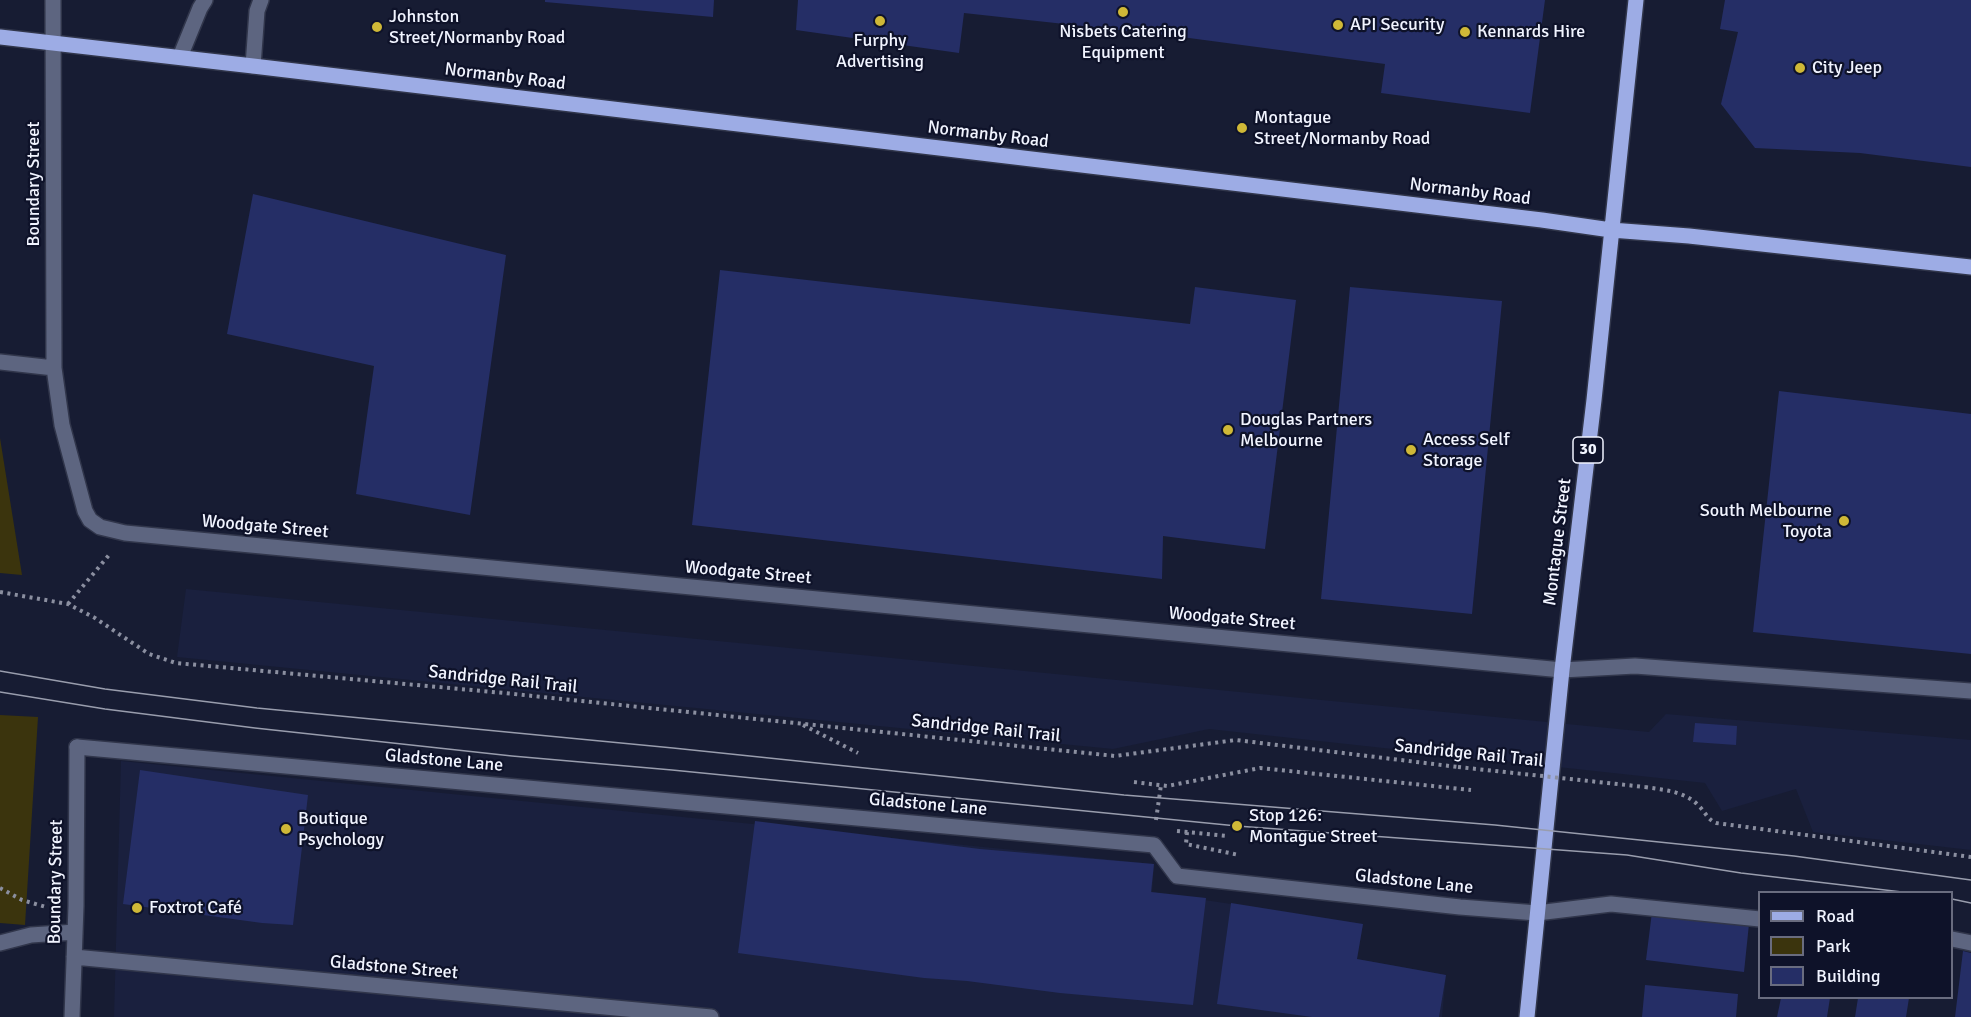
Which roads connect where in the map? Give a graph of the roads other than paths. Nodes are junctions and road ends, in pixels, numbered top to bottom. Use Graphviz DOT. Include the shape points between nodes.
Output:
graph roads {
  1 [pos="53,0"];
  2 [pos="205,0"];
  3 [pos="261,0"];
  4 [pos="1636,0"];
  5 [pos="0,38"];
  6 [pos="53,43"];
  7 [pos="180,57"];
  8 [pos="253,66"];
  9 [pos="1611,230"];
  10 [pos="1971,267"];
  11 [pos="0,362"];
  12 [pos="54,368"];
  13 [pos="1563,670"];
  14 [pos="1971,691"];
  15 [pos="77,747"];
  16 [pos="1537,913"];
  17 [pos="1758,920"];
  18 [pos="75,932"];
  19 [pos="1953,939"];
  20 [pos="0,943"];
  21 [pos="1971,943"];
  22 [pos="74,957"];
  23 [pos="72,1017"];
  24 [pos="711,1017"];
  25 [pos="1527,1017"];
  1 -- 6 [label="street, Boundary Street"];
  2 -- 7 [label="street"];
  3 -- 8 [label="street"];
  4 -- 9 [label="main road, Montague Street / 30"];
  5 -- 6 [label="main road, Normanby Road"];
  6 -- 7 [label="main road, Normanby Road"];
  6 -- 12 [label="street, Boundary Street"];
  7 -- 8 [label="main road, Normanby Road"];
  8 -- 9 [label="main road, Normanby Road"];
  9 -- 10 [label="main road, Normanby Road"];
  9 -- 13 [label="main road, Montague Street / 30"];
  11 -- 12 [label="street"];
  12 -- 13 [label="street, Woodgate Street" via="62,425 85,511 100,527 125,533"];
  13 -- 14 [label="street, Woodgate Street" via="1635,666"];
  13 -- 16 [label="main road, Montague Street / 30"];
  15 -- 16 [label="street, Gladstone Lane" via="1154,845 1177,876"];
  15 -- 18 [label="street, Boundary Street"];
  16 -- 17 [label="street, Gladstone Lane" via="1611,904"];
  16 -- 25 [label="main road, Montague Street / 30"];
  18 -- 20 [label="street" via="31,935"];
  18 -- 22 [label="street, Boundary Street"];
  19 -- 21 [label="street"];
  22 -- 23 [label="street, Boundary Street"];
  22 -- 24 [label="street, Gladstone Street"];
}
